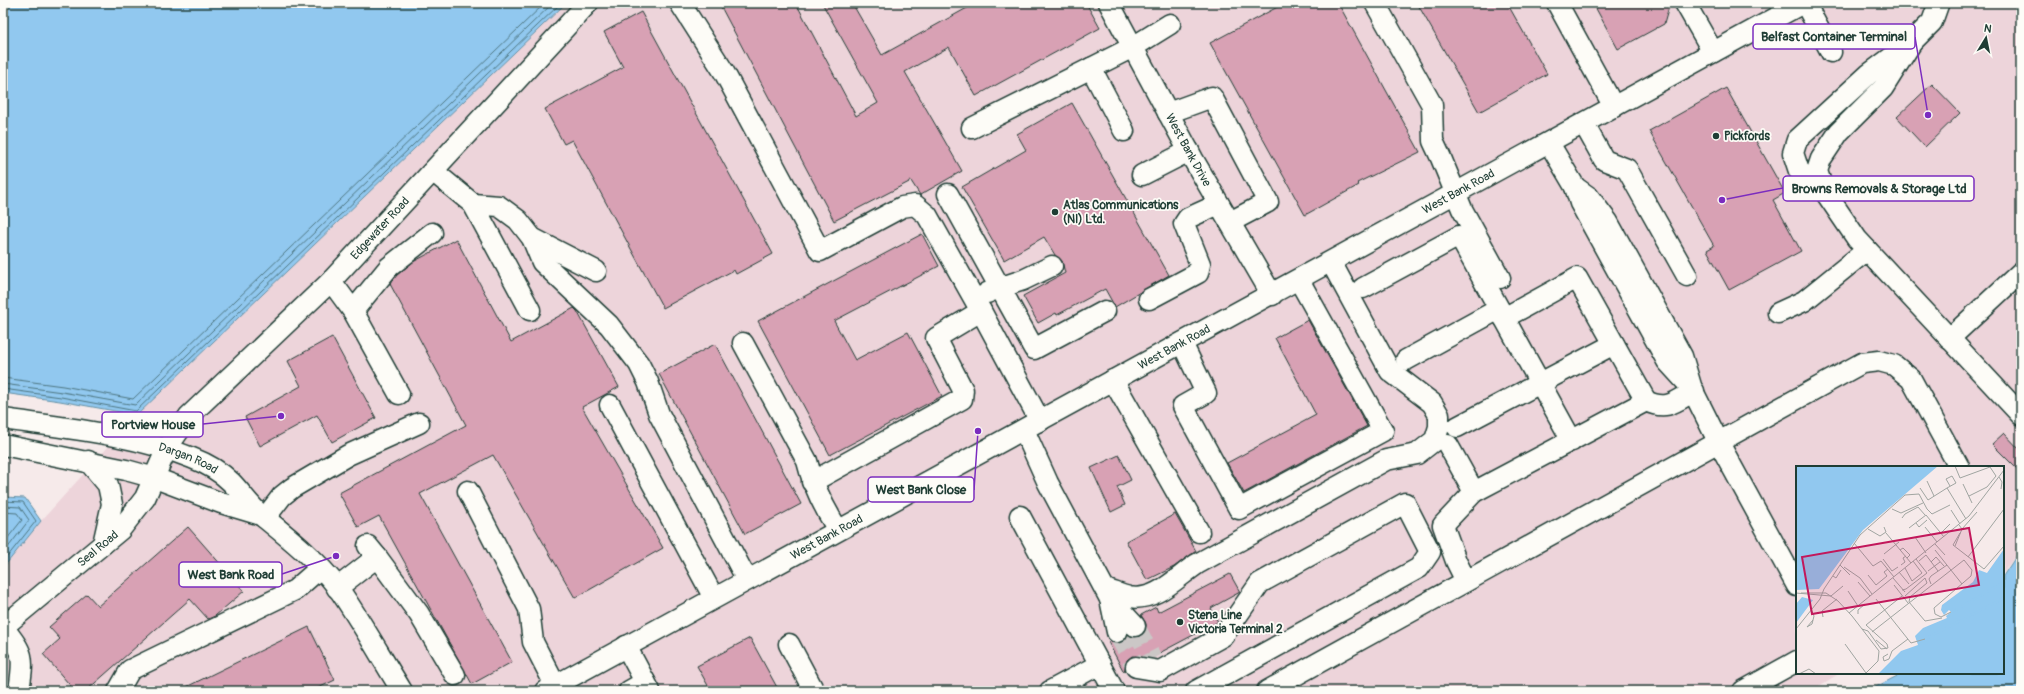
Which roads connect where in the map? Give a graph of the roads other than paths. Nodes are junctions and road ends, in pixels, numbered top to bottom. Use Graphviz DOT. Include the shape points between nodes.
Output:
graph roads {
  1 [pos="588,3"];
  2 [pos="680,3"];
  3 [pos="1109,3"];
  4 [pos="1375,3"];
  5 [pos="1557,3"];
  6 [pos="1685,3"];
  7 [pos="1804,3"];
  8 [pos="1939,4"];
  9 [pos="1170,24"];
  10 [pos="1912,42"];
  11 [pos="1133,47"];
  12 [pos="1713,52"];
  13 [pos="1830,52"];
  14 [pos="1091,68"];
  15 [pos="1614,107"];
  16 [pos="1168,113"];
  17 [pos="1584,124"];
  18 [pos="972,128"];
  19 [pos="1124,131"];
  20 [pos="1550,143"];
  21 [pos="1189,151"];
  22 [pos="434,172"];
  23 [pos="1142,175"];
  24 [pos="1823,189"];
  25 [pos="948,194"];
  26 [pos="1456,194"];
  27 [pos="473,204"];
  28 [pos="1219,204"];
  29 [pos="1230,222"];
  30 [pos="432,233"];
  31 [pos="532,238"];
  32 [pos="1867,250"];
  33 [pos="1331,262"];
  34 [pos="1052,266"];
  35 [pos="596,271"];
  36 [pos="2021,272"];
  37 [pos="1687,276"];
  38 [pos="1500,278"];
  39 [pos="1299,280"];
  40 [pos="331,281"];
  41 [pos="999,288"];
  42 [pos="1363,288"];
  43 [pos="1272,294"];
  44 [pos="1149,299"];
  45 [pos="978,305"];
  46 [pos="352,310"];
  47 [pos="530,310"];
  48 [pos="1105,311"];
  49 [pos="1778,313"];
  50 [pos="1502,314"];
  51 [pos="1949,339"];
  52 [pos="743,343"];
  53 [pos="1182,343"];
  54 [pos="1614,344"];
  55 [pos="1406,360"];
  56 [pos="1113,380"];
  57 [pos="1540,384"];
  58 [pos="1693,390"];
  59 [pos="399,394"];
  60 [pos="1646,401"];
  61 [pos="610,405"];
  62 [pos="2021,415"];
  63 [pos="3,419"];
  64 [pos="418,423"];
  65 [pos="1032,426"];
  66 [pos="1457,427"];
  67 [pos="1572,441"];
  68 [pos="1719,443"];
  69 [pos="3,445"];
  70 [pos="1448,445"];
  71 [pos="167,448"];
  72 [pos="88,461"];
  73 [pos="1958,466"];
  74 [pos="155,478"];
  75 [pos="812,482"];
  76 [pos="468,491"];
  77 [pos="1474,492"];
  78 [pos="263,516"];
  79 [pos="1020,516"];
  80 [pos="838,530"];
  81 [pos="1199,532"];
  82 [pos="103,544"];
  83 [pos="320,568"];
  84 [pos="747,580"];
  85 [pos="1466,581"];
  86 [pos="1796,584"];
  87 [pos="338,588"];
  88 [pos="1108,594"];
  89 [pos="714,598"];
  90 [pos="3,627"];
  91 [pos="1126,629"];
  92 [pos="789,644"];
  93 [pos="626,646"];
  94 [pos="1796,662"];
  95 [pos="1100,664"];
  96 [pos="1150,666"];
  97 [pos="455,675"];
  98 [pos="550,688"];
  99 [pos="641,688"];
  100 [pos="403,690"];
  101 [pos="19,691"];
  102 [pos="118,691"];
  103 [pos="814,691"];
  104 [pos="1050,691"];
  105 [pos="1114,691"];
  106 [pos="1196,691"];
  107 [pos="1267,691"];
  108 [pos="1742,691"];
  1 -- 22 [label="street, Edgewater Road"];
  2 -- 45 [label="street" via="724,72 820,251 902,207 915,205 927,215"];
  3 -- 11 [label="street, West Bank Drive"];
  4 -- 26 [label="street" via="1432,105 1433,141"];
  5 -- 15 [label="street"];
  6 -- 12 [label="street"];
  7 -- 12 [label="street, West Bank Road"];
  7 -- 13 [label="street"];
  8 -- 10 [label="street" via="1932,22"];
  9 -- 11 [label="street"];
  10 -- 24 [label="street" via="1883,88 1839,132 1820,159 1816,171"];
  10 -- 24 [label="street" via="1869,74 1797,140 1793,153 1800,171"];
  11 -- 14 [label="street"];
  11 -- 16 [label="street, West Bank Drive"];
  12 -- 15 [label="street, West Bank Road"];
  14 -- 18 [label="street"];
  14 -- 19 [label="street"];
  15 -- 17 [label="street, West Bank Road"];
  16 -- 21 [label="street, West Bank Drive"];
  16 -- 29 [label="street" via="1212,97 1268,202"];
  17 -- 20 [label="street, West Bank Road"];
  17 -- 37 [label="street" via="1604,160 1627,169"];
  20 -- 26 [label="street, West Bank Road"];
  20 -- 58 [label="street" via="1575,187 1580,203 1667,360"];
  21 -- 23 [label="street"];
  21 -- 28 [label="street, West Bank Drive"];
  22 -- 27 [label="street"];
  22 -- 40 [label="street, Edgewater Road"];
  24 -- 32 [label="street" via="1857,240"];
  25 -- 41 [label="street"];
  26 -- 33 [label="street, West Bank Road"];
  26 -- 38 [label="street"];
  27 -- 31 [label="street" via="499,206 518,220"];
  27 -- 47 [label="street"];
  28 -- 29 [label="street, West Bank Drive"];
  28 -- 44 [label="street" via="1188,218 1184,224 1200,264 1198,273"];
  29 -- 43 [label="street, West Bank Drive"];
  30 -- 46 [label="street" via="388,267"];
  31 -- 35 [label="street"];
  31 -- 84 [label="street" via="542,262 609,325 639,364 659,414"];
  32 -- 49 [label="street" via="1804,301"];
  32 -- 51 [label="street"];
  33 -- 39 [label="street, West Bank Road"];
  33 -- 88 [label="street" via="1390,370 1432,403 1439,414 1435,440 1417,454 1386,460 1197,564 1174,582 1152,594 1129,597"];
  34 -- 41 [label="street"];
  36 -- 51 [label="street"];
  39 -- 43 [label="street, West Bank Road"];
  39 -- 53 [label="street" via="1384,431 1238,509 1183,406 1206,393"];
  40 -- 46 [label="street"];
  40 -- 71 [label="street, Edgewater Road" via="189,416"];
  41 -- 45 [label="street"];
  41 -- 48 [label="street" via="1034,349"];
  42 -- 50 [label="street" via="1459,236"];
  43 -- 53 [label="street, West Bank Road"];
  45 -- 65 [label="street"];
  45 -- 75 [label="street" via="936,338 963,390 962,400"];
  46 -- 59 [label="street"];
  50 -- 54 [label="street" via="1577,278"];
  50 -- 55 [label="street"];
  50 -- 57 [label="street"];
  51 -- 62 [label="street"];
  52 -- 75 [label="street" via="807,461"];
  53 -- 56 [label="street, West Bank Road"];
  54 -- 57 [label="street"];
  54 -- 60 [label="street"];
  56 -- 65 [label="street, West Bank Road"];
  56 -- 81 [label="street"];
  57 -- 66 [label="street"];
  57 -- 67 [label="street"];
  58 -- 60 [label="street" via="1670,405 1657,406"];
  58 -- 68 [label="street"];
  60 -- 67 [label="street"];
  61 -- 89 [label="street"];
  63 -- 71 [label="street, Dargan Road" via="108,434"];
  64 -- 78 [label="street" via="348,454 292,488"];
  65 -- 80 [label="street, West Bank Road"];
  65 -- 88 [label="street" via="1048,483"];
  67 -- 77 [label="street"];
  68 -- 73 [label="street" via="1852,367 1879,361 1894,365 1911,379"];
  68 -- 85 [label="street"];
  68 -- 86 [label="street"];
  69 -- 72 [label="street, Dargan Road"];
  70 -- 77 [label="street"];
  71 -- 74 [label="street, Seal Road"];
  71 -- 78 [label="street, Dargan Road" via="194,458 230,480"];
  72 -- 74 [label="street, Dargan Road"];
  72 -- 82 [label="street" via="108,485 112,504"];
  74 -- 78 [label="street, Dargan Road"];
  74 -- 82 [label="street, Seal Road" via="137,509 120,530"];
  75 -- 80 [label="street"];
  76 -- 98 [label="street" via="529,609 533,642"];
  77 -- 85 [label="street" via="1443,525"];
  78 -- 83 [label="street, Dargan Road"];
  79 -- 95 [label="street"];
  80 -- 84 [label="street, West Bank Road"];
  82 -- 90 [label="street, Seal Road"];
  83 -- 87 [label="street, Dargan Road"];
  83 -- 102 [label="street" via="295,590 130,670"];
  84 -- 89 [label="street, West Bank Road"];
  85 -- 107 [label="street"];
  87 -- 97 [label="street" via="372,551 419,614"];
  87 -- 100 [label="street, Dargan Road"];
  88 -- 91 [label="street"];
  89 -- 93 [label="street, West Bank Road"];
  90 -- 101 [label="street" via="20,648 23,662"];
  92 -- 103 [label="street"];
  93 -- 98 [label="street, West Bank Road"];
  93 -- 99 [label="street"];
  94 -- 108 [label="street"];
  95 -- 104 [label="street"];
  95 -- 105 [label="street"];
  96 -- 106 [label="street" via="1223,636 1260,583 1405,503 1430,552 1420,568"];
}
